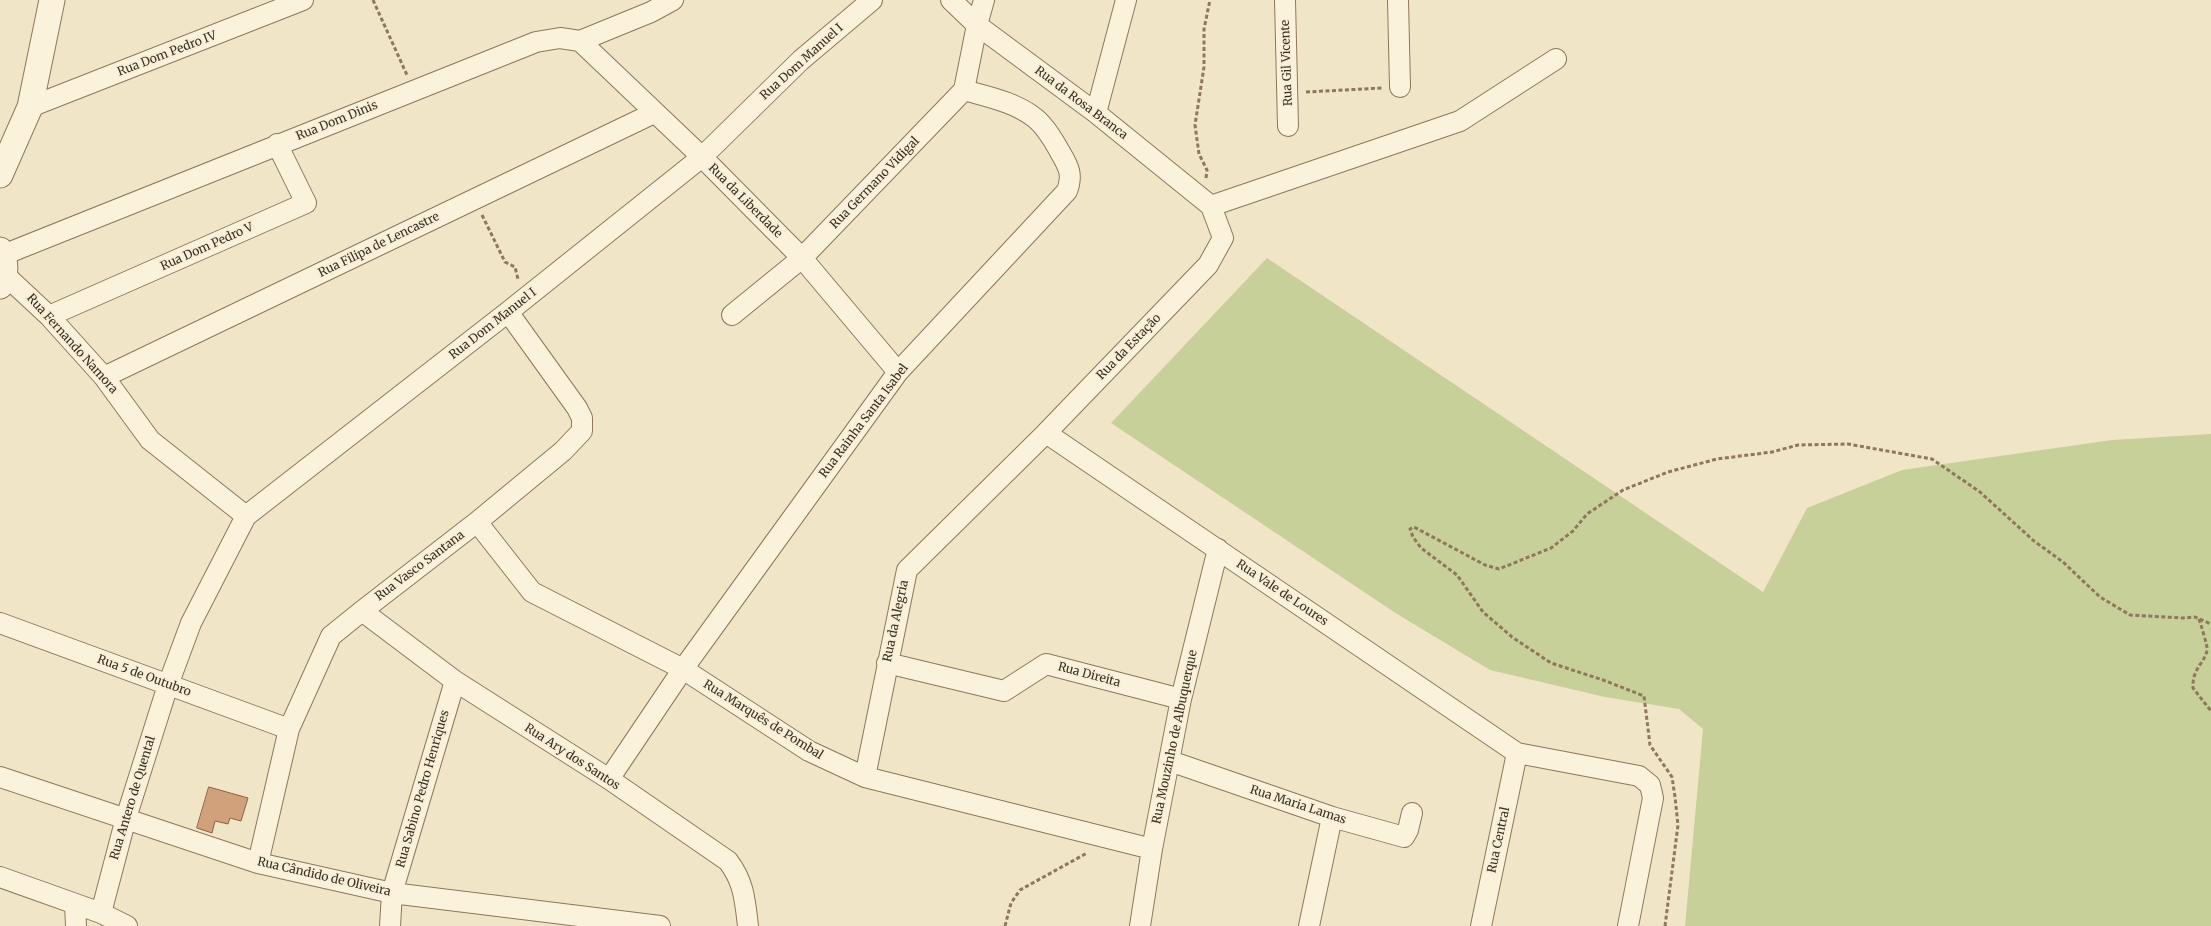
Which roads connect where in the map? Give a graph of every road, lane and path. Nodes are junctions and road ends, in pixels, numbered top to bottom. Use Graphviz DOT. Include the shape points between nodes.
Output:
graph roads {
  1 [pos="52,0"];
  2 [pos="304,0"];
  3 [pos="373,0"];
  4 [pos="673,0"];
  5 [pos="872,0"];
  6 [pos="951,0"];
  7 [pos="984,0"];
  8 [pos="1126,0"];
  9 [pos="1210,0"];
  10 [pos="1285,0"];
  11 [pos="1398,0"];
  12 [pos="977,25"];
  13 [pos="580,41"];
  14 [pos="1556,59"];
  15 [pos="1400,87"];
  16 [pos="414,90"];
  17 [pos="964,90"];
  18 [pos="1287,93"];
  19 [pos="30,107"];
  20 [pos="654,113"];
  21 [pos="1096,113"];
  22 [pos="1288,126"];
  23 [pos="278,144"];
  24 [pos="702,157"];
  25 [pos="0,175"];
  26 [pos="474,199"];
  27 [pos="1207,203"];
  28 [pos="802,258"];
  29 [pos="2,266"];
  30 [pos="525,298"];
  31 [pos="508,312"];
  32 [pos="732,315"];
  33 [pos="49,316"];
  34 [pos="898,372"];
  35 [pos="104,377"];
  36 [pos="1046,433"];
  37 [pos="1004,474"];
  38 [pos="246,516"];
  39 [pos="478,522"];
  40 [pos="1218,549"];
  41 [pos="362,610"];
  42 [pos="2199,618"];
  43 [pos="0,623"];
  44 [pos="2211,624"];
  45 [pos="887,663"];
  46 [pos="683,669"];
  47 [pos="454,681"];
  48 [pos="168,684"];
  49 [pos="1181,699"];
  50 [pos="2211,711"];
  51 [pos="289,729"];
  52 [pos="1517,753"];
  53 [pos="1170,761"];
  54 [pos="0,777"];
  55 [pos="865,777"];
  56 [pos="608,779"];
  57 [pos="1412,814"];
  58 [pos="1332,817"];
  59 [pos="126,818"];
  60 [pos="1114,839"];
  61 [pos="1152,849"];
  62 [pos="258,863"];
  63 [pos="0,877"];
  64 [pos="392,893"];
  65 [pos="75,904"];
  66 [pos="101,913"];
  67 [pos="76,926"];
  68 [pos="127,926"];
  69 [pos="390,926"];
  70 [pos="660,926"];
  71 [pos="748,926"];
  72 [pos="1005,926"];
  73 [pos="1140,926"];
  74 [pos="1309,926"];
  75 [pos="1481,926"];
  76 [pos="1628,926"];
  77 [pos="1665,926"];
  1 -- 19 [label="street"];
  2 -- 19 [label="street, Rua Dom Pedro IV"];
  3 -- 16 [label="path"];
  4 -- 13 [label="street, Rua Dom Dinis"];
  5 -- 24 [label="street, Rua Dom Manuel I" via="802,60"];
  6 -- 12 [label="street, Rua da Rosa Branca"];
  7 -- 12 [label="street"];
  8 -- 21 [label="street"];
  9 -- 27 [label="path" via="1204,29 1204,67 1195,125 1199,154 1207,170"];
  10 -- 18 [label="street, Rua Gil Vicente"];
  11 -- 15 [label="street"];
  12 -- 17 [label="street"];
  12 -- 21 [label="street, Rua da Rosa Branca"];
  13 -- 16 [label="street, Rua Dom Dinis" via="560,38 536,42"];
  13 -- 20 [label="street, Rua da Liberdade"];
  14 -- 27 [label="street" via="1460,121"];
  15 -- 18 [label="path"];
  16 -- 23 [label="street, Rua Dom Dinis"];
  17 -- 28 [label="street, Rua Germano Vidigal"];
  17 -- 34 [label="street, Rua Rainha Santa Isabel" via="997,99 1036,119 1069,166 1072,179 1067,192"];
  18 -- 22 [label="street, Rua Gil Vicente"];
  19 -- 25 [label="street"];
  20 -- 24 [label="street, Rua da Liberdade"];
  20 -- 26 [label="street, Rua Filipa de Lencastre"];
  21 -- 27 [label="street, Rua da Rosa Branca"];
  23 -- 29 [label="street, Rua Dom Dinis"];
  23 -- 33 [label="street, Rua Dom Pedro V" via="306,203"];
  24 -- 28 [label="street, Rua da Liberdade"];
  24 -- 30 [label="street, Rua Dom Manuel I"];
  26 -- 30 [label="path" via="505,262 518,274 519,287"];
  26 -- 35 [label="street, Rua Filipa de Lencastre"];
  27 -- 36 [label="street, Rua da Estação" via="1223,238 1208,265"];
  28 -- 32 [label="street, Rua Germano Vidigal"];
  28 -- 34 [label="street, Rua da Liberdade"];
  29 -- 33 [label="street, Rua Fernando Namora"];
  30 -- 31 [label="street, Rua Dom Manuel I"];
  31 -- 38 [label="street, Rua Dom Manuel I"];
  31 -- 39 [label="street, Rua Vasco Santana" via="577,408 582,418 582,431 563,451"];
  33 -- 35 [label="street, Rua Fernando Namora"];
  34 -- 46 [label="street, Rua Rainha Santa Isabel"];
  35 -- 38 [label="street, Rua Fernando Namora" via="150,440"];
  36 -- 37 [label="street, Rua da Estação"];
  36 -- 40 [label="street, Rua Vale de Loures"];
  37 -- 45 [label="street, Rua da Alegria" via="907,570"];
  38 -- 48 [label="street, Rua Dom Manuel I" via="191,623"];
  39 -- 41 [label="street, Rua Vasco Santana"];
  39 -- 46 [label="street, Rua Marquês de Pombal" via="532,592"];
  40 -- 49 [label="street, Rua Mouzinho de Albuquerque"];
  40 -- 52 [label="street, Rua Vale de Loures"];
  41 -- 47 [label="street, Rua Ary dos Santos"];
  41 -- 51 [label="street, Rua Vasco Santana" via="331,636"];
  42 -- 44 [label="path"];
  42 -- 50 [label="path" via="2208,647 2194,674 2193,688"];
  42 -- 77 [label="path" via="2130,615 2100,597 1980,492 1932,459 1848,444 1798,445 1717,459 1668,472 1623,490 1587,514 1573,531 1551,548 1498,569 1414,527 1410,530 1421,548 1457,575 1483,612 1512,637 1551,663 1644,696 1650,744 1672,777 1678,825"];
  43 -- 48 [label="street, Rua 5 de Outubro"];
  45 -- 49 [label="street, Rua Direita" via="1004,691 1046,664"];
  45 -- 55 [label="street, Rua da Alegria"];
  46 -- 55 [label="street, Rua Marquês de Pombal" via="809,751"];
  46 -- 56 [label="street, Rua Rainha Santa Isabel"];
  47 -- 56 [label="street, Rua Ary dos Santos"];
  47 -- 64 [label="street, Rua Sabino Pedro Henriques"];
  48 -- 51 [label="street, Rua 5 de Outubro"];
  48 -- 59 [label="street, Rua Antero de Quental"];
  49 -- 53 [label="street, Rua Mouzinho de Albuquerque"];
  51 -- 62 [label="street, Rua Vasco Santana"];
  52 -- 75 [label="street, Rua Central"];
  52 -- 76 [label="street" via="1639,776 1650,785 1653,798"];
  53 -- 58 [label="street, Rua Maria Lamas"];
  53 -- 61 [label="street, Rua Mouzinho de Albuquerque"];
  54 -- 59 [label="street, Rua Cândido de Oliveira"];
  55 -- 60 [label="street, Rua Marquês de Pombal"];
  56 -- 71 [label="street, Rua Ary dos Santos" via="728,861 738,874"];
  57 -- 58 [label="street, Rua Maria Lamas" via="1404,836"];
  58 -- 74 [label="street"];
  59 -- 62 [label="street, Rua Cândido de Oliveira"];
  59 -- 66 [label="street, Rua Antero de Quental"];
  60 -- 61 [label="street, Rua Marquês de Pombal"];
  60 -- 72 [label="path" via="1020,890 1011,903"];
  61 -- 73 [label="street, Rua Mouzinho de Albuquerque"];
  62 -- 64 [label="street, Rua Cândido de Oliveira"];
  63 -- 65 [label="street"];
  64 -- 69 [label="street, Rua Sabino Pedro Henriques"];
  64 -- 70 [label="street, Rua Cândido de Oliveira"];
  65 -- 66 [label="street"];
  65 -- 67 [label="street"];
  66 -- 68 [label="street"];
}
